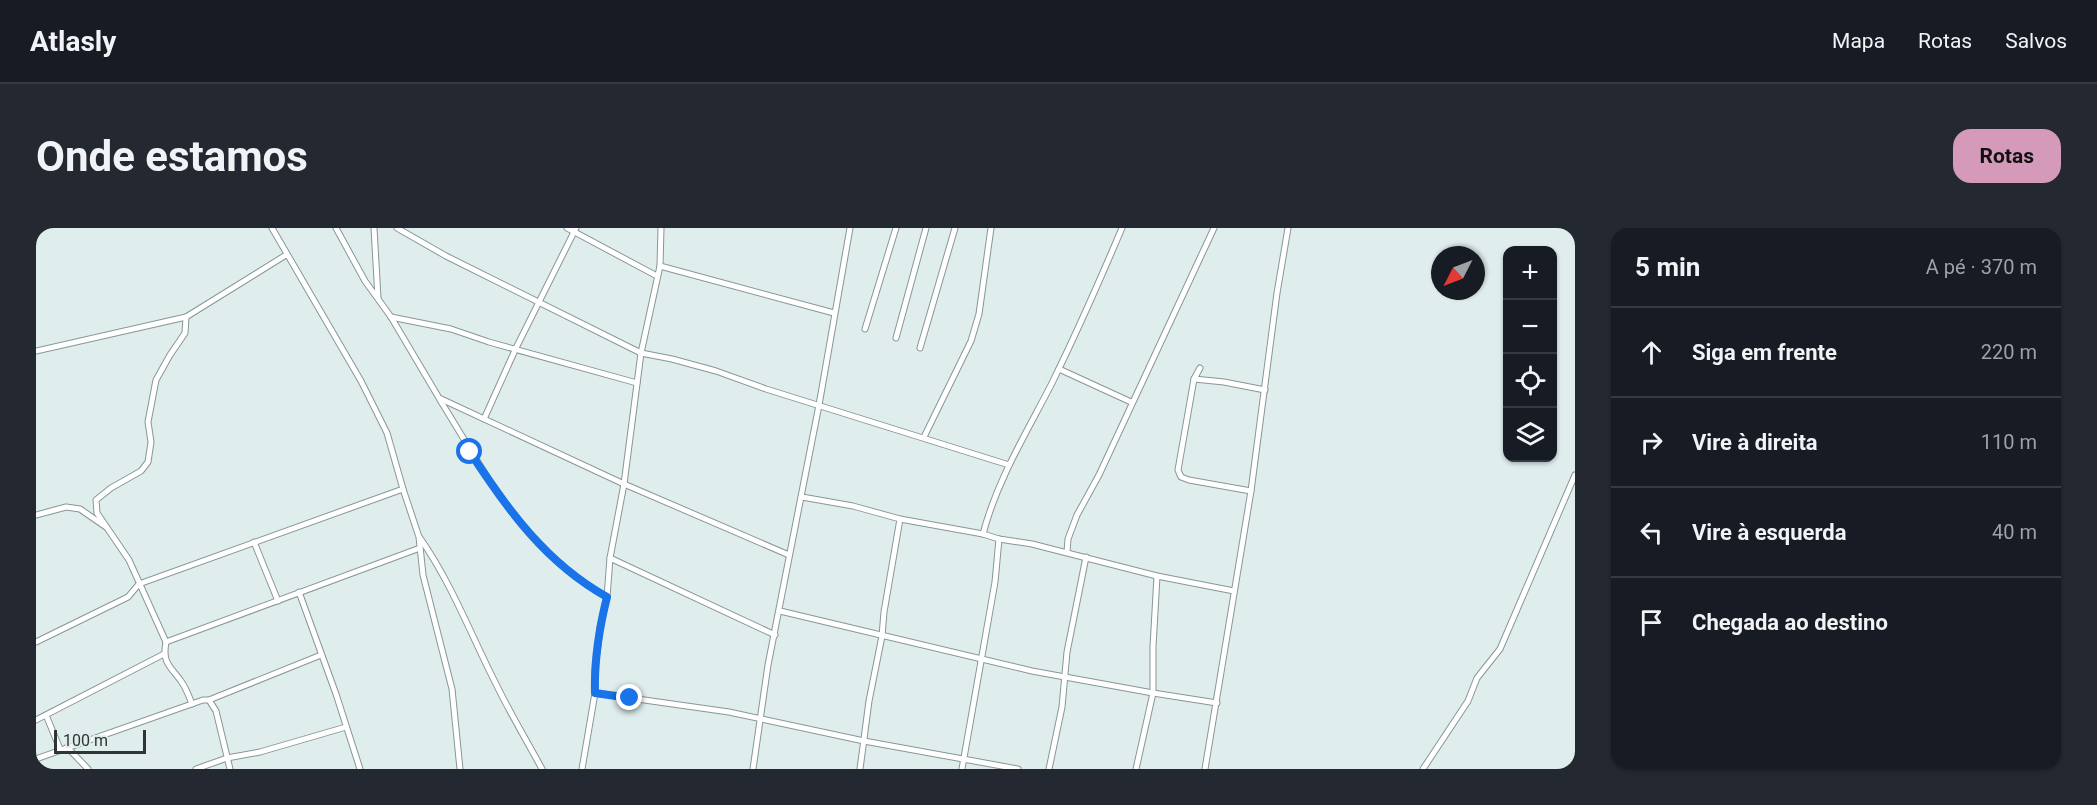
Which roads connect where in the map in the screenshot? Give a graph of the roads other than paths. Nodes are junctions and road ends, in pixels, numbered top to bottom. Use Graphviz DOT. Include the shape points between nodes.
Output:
graph roads {
  1 [pos="272,228"];
  2 [pos="336,228"];
  3 [pos="374,228"];
  4 [pos="397,228"];
  5 [pos="567,228"];
  6 [pos="661,228"];
  7 [pos="850,228"];
  8 [pos="896,228"];
  9 [pos="926,228"];
  10 [pos="955,228"];
  11 [pos="991,228"];
  12 [pos="1122,228"];
  13 [pos="1214,228"];
  14 [pos="1288,228"];
  15 [pos="575,230"];
  16 [pos="286,255"];
  17 [pos="660,266"];
  18 [pos="657,276"];
  19 [pos="378,300"];
  20 [pos="539,303"];
  21 [pos="834,313"];
  22 [pos="186,317"];
  23 [pos="391,317"];
  24 [pos="865,329"];
  25 [pos="897,338"];
  26 [pos="516,348"];
  27 [pos="921,348"];
  28 [pos="36,351"];
  29 [pos="641,353"];
  30 [pos="1200,368"];
  31 [pos="1059,369"];
  32 [pos="1194,379"];
  33 [pos="638,383"];
  34 [pos="1265,390"];
  35 [pos="439,398"];
  36 [pos="1131,402"];
  37 [pos="819,405"];
  38 [pos="484,419"];
  39 [pos="924,437"];
  40 [pos="1009,465"];
  41 [pos="1575,474"];
  42 [pos="624,484"];
  43 [pos="403,489"];
  44 [pos="1251,491"];
  45 [pos="802,497"];
  46 [pos="36,515"];
  47 [pos="900,519"];
  48 [pos="108,528"];
  49 [pos="983,534"];
  50 [pos="419,537"];
  51 [pos="999,539"];
  52 [pos="254,542"];
  53 [pos="420,548"];
  54 [pos="1067,552"];
  55 [pos="789,555"];
  56 [pos="1086,557"];
  57 [pos="610,558"];
  58 [pos="1157,576"];
  59 [pos="139,584"];
  60 [pos="1234,591"];
  61 [pos="298,592"];
  62 [pos="607,597"];
  63 [pos="278,601"];
  64 [pos="780,611"];
  65 [pos="775,635"];
  66 [pos="882,636"];
  67 [pos="36,642"];
  68 [pos="166,642"];
  69 [pos="164,654"];
  70 [pos="321,655"];
  71 [pos="982,659"];
  72 [pos="1066,676"];
  73 [pos="595,693"];
  74 [pos="1153,693"];
  75 [pos="209,700"];
  76 [pos="1217,703"];
  77 [pos="192,704"];
  78 [pos="46,715"];
  79 [pos="762,719"];
  80 [pos="36,720"];
  81 [pos="345,727"];
  82 [pos="864,741"];
  83 [pos="67,747"];
  84 [pos="60,749"];
  85 [pos="227,758"];
  86 [pos="36,759"];
  87 [pos="964,759"];
  88 [pos="460,768"];
  89 [pos="88,769"];
  90 [pos="196,769"];
  91 [pos="230,769"];
  92 [pos="360,769"];
  93 [pos="452,769"];
  94 [pos="542,769"];
  95 [pos="582,769"];
  96 [pos="753,769"];
  97 [pos="860,769"];
  98 [pos="962,769"];
  99 [pos="1018,769"];
  100 [pos="1049,769"];
  101 [pos="1136,769"];
  102 [pos="1205,769"];
  103 [pos="1423,769"];
  1 -- 16 [label="street"];
  2 -- 19 [label="street"];
  3 -- 19 [label="street"];
  4 -- 20 [label="street"];
  5 -- 15 [label="street"];
  6 -- 17 [label="street"];
  7 -- 21 [label="street"];
  8 -- 24 [label="street"];
  9 -- 25 [label="street"];
  10 -- 27 [label="street"];
  11 -- 39 [label="street" via="975,327"];
  12 -- 31 [label="street"];
  13 -- 36 [label="street"];
  14 -- 34 [label="street"];
  15 -- 18 [label="street"];
  15 -- 20 [label="street"];
  16 -- 22 [label="street"];
  16 -- 43 [label="street" via="361,381 385,429"];
  17 -- 18 [label="street"];
  17 -- 21 [label="street"];
  18 -- 29 [label="street"];
  19 -- 23 [label="street"];
  20 -- 26 [label="street"];
  20 -- 29 [label="street"];
  21 -- 37 [label="street"];
  22 -- 28 [label="street"];
  22 -- 48 [label="street" via="185,333 156,380 148,422 148,462 141,471 96,500 97,513"];
  23 -- 26 [label="street" via="451,328"];
  23 -- 35 [label="street"];
  26 -- 33 [label="street"];
  26 -- 38 [label="street"];
  29 -- 33 [label="street"];
  29 -- 37 [label="street" via="716,371"];
  30 -- 32 [label="street"];
  31 -- 36 [label="street"];
  31 -- 40 [label="street"];
  32 -- 34 [label="street"];
  32 -- 44 [label="street" via="1178,470 1181,477"];
  33 -- 42 [label="street"];
  34 -- 44 [label="street"];
  35 -- 38 [label="street"];
  35 -- 62 [label="street" via="513,515 549,555 585,585"];
  36 -- 54 [label="street" via="1077,515"];
  37 -- 39 [label="street"];
  37 -- 45 [label="street"];
  38 -- 42 [label="street"];
  39 -- 40 [label="street"];
  40 -- 49 [label="street"];
  41 -- 103 [label="street" via="1500,649 1477,678 1468,701"];
  42 -- 55 [label="street"];
  42 -- 57 [label="street"];
  43 -- 50 [label="street"];
  43 -- 52 [label="street"];
  44 -- 60 [label="street"];
  45 -- 47 [label="street"];
  45 -- 55 [label="street"];
  46 -- 48 [label="street" via="66,507 80,509"];
  47 -- 49 [label="street"];
  47 -- 66 [label="street"];
  48 -- 59 [label="street"];
  49 -- 51 [label="street"];
  50 -- 53 [label="street"];
  50 -- 94 [label="street" via="454,593 496,685"];
  51 -- 54 [label="street"];
  51 -- 71 [label="street"];
  52 -- 59 [label="street"];
  52 -- 63 [label="street"];
  53 -- 61 [label="street"];
  53 -- 88 [label="street" via="423,575 453,689"];
  54 -- 56 [label="street"];
  55 -- 64 [label="street"];
  56 -- 58 [label="street"];
  56 -- 72 [label="street"];
  57 -- 62 [label="street"];
  57 -- 65 [label="street"];
  58 -- 60 [label="street"];
  58 -- 74 [label="street"];
  59 -- 67 [label="street" via="128,597"];
  59 -- 68 [label="street"];
  60 -- 76 [label="street"];
  61 -- 63 [label="street"];
  61 -- 70 [label="street"];
  62 -- 73 [label="street" via="600,627"];
  63 -- 68 [label="street"];
  64 -- 65 [label="street"];
  64 -- 66 [label="street"];
  65 -- 79 [label="street"];
  66 -- 71 [label="street"];
  66 -- 82 [label="street"];
  68 -- 69 [label="street"];
  69 -- 77 [label="street"];
  69 -- 78 [label="street"];
  70 -- 75 [label="street"];
  70 -- 81 [label="street"];
  71 -- 72 [label="street"];
  71 -- 87 [label="street"];
  72 -- 74 [label="street"];
  72 -- 100 [label="street"];
  73 -- 79 [label="street"];
  73 -- 95 [label="street"];
  74 -- 76 [label="street"];
  74 -- 101 [label="street"];
  75 -- 77 [label="street"];
  75 -- 85 [label="street" via="216,711"];
  76 -- 102 [label="street"];
  77 -- 83 [label="street"];
  78 -- 80 [label="street"];
  78 -- 84 [label="street"];
  79 -- 82 [label="street"];
  79 -- 96 [label="street"];
  81 -- 85 [label="street"];
  81 -- 92 [label="street"];
  82 -- 87 [label="street"];
  82 -- 97 [label="street"];
  83 -- 84 [label="street"];
  83 -- 89 [label="street"];
  84 -- 86 [label="street"];
  85 -- 90 [label="street"];
  85 -- 91 [label="street"];
  87 -- 98 [label="street"];
  87 -- 99 [label="street"];
  88 -- 93 [label="street"];
}
